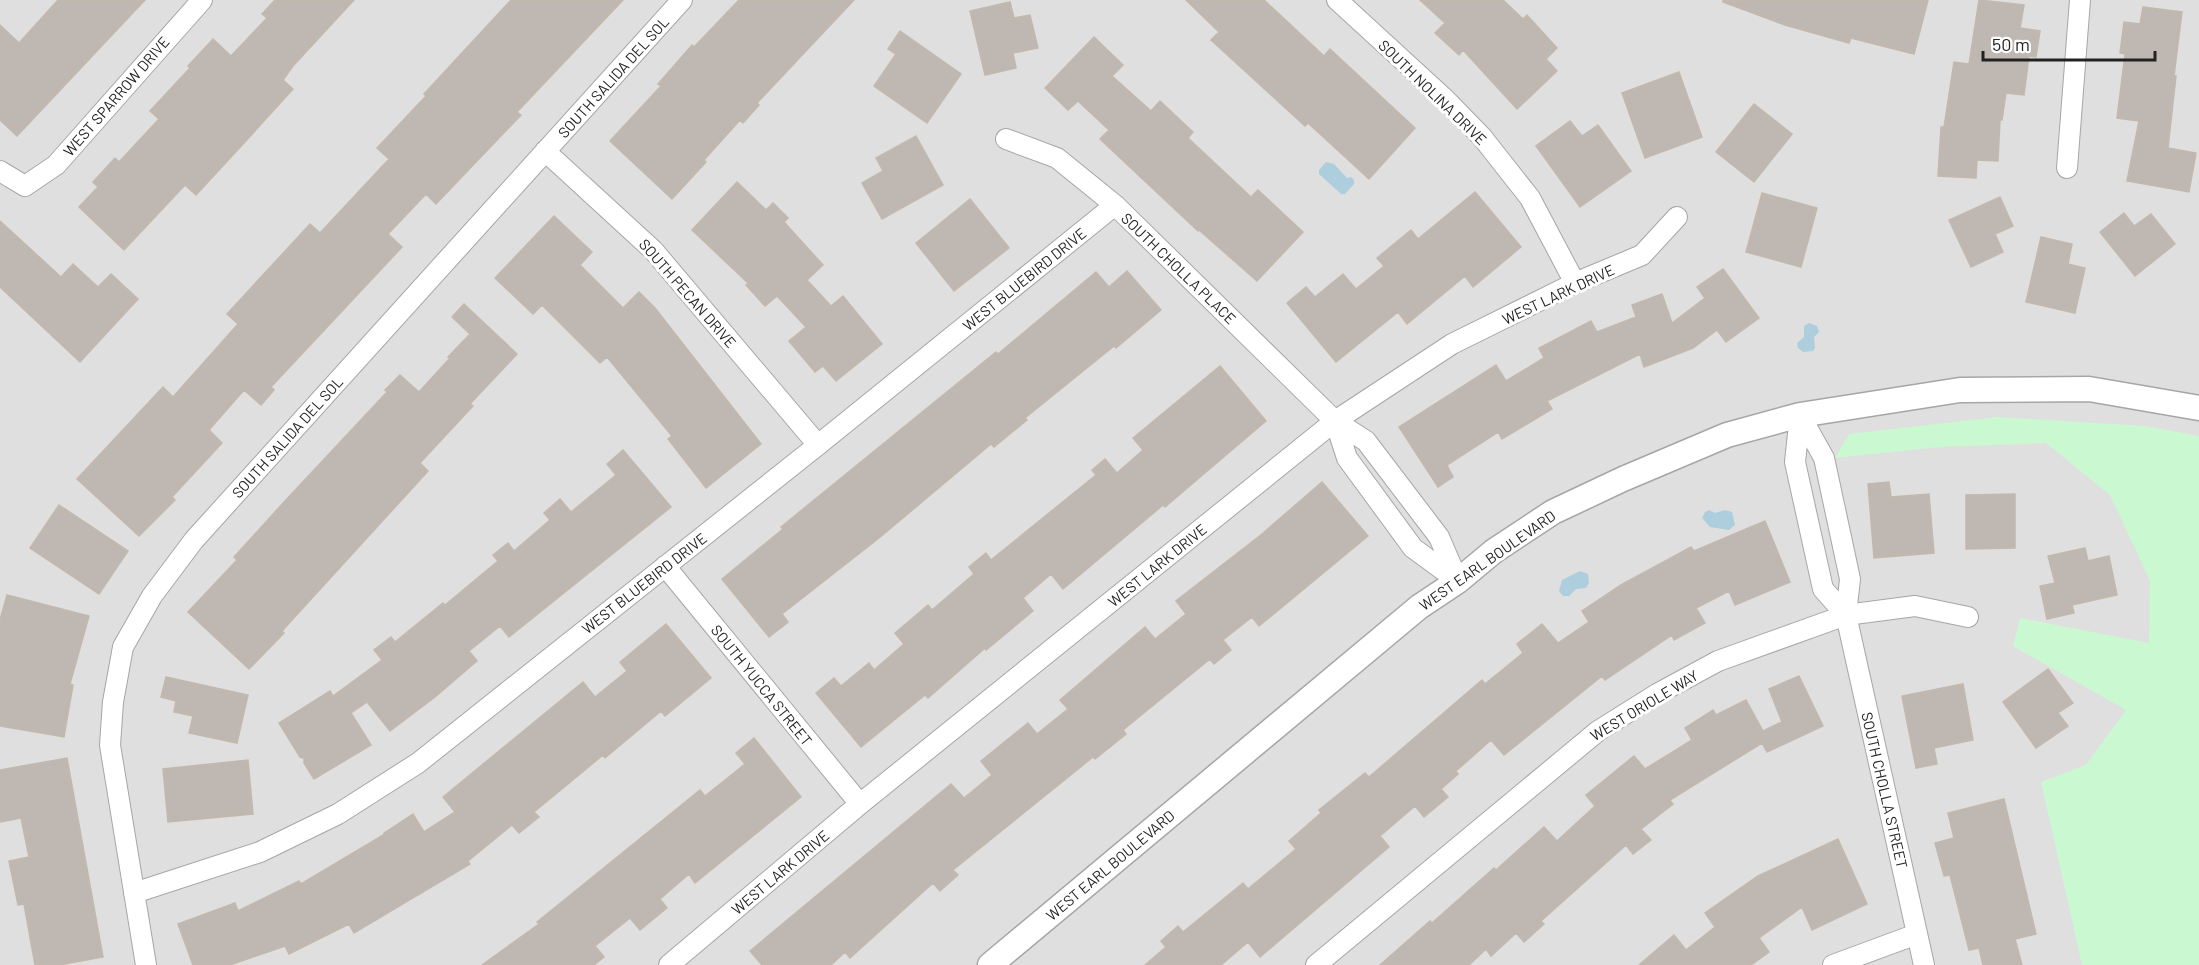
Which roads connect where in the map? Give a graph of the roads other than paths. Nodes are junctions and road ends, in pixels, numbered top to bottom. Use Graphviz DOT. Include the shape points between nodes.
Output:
graph roads {
  1 [pos="201,0"];
  2 [pos="682,0"];
  3 [pos="1337,0"];
  4 [pos="2080,0"];
  5 [pos="1006,139"];
  6 [pos="545,152"];
  7 [pos="2067,168"];
  8 [pos="0,171"];
  9 [pos="1115,206"];
  10 [pos="1677,217"];
  11 [pos="1575,284"];
  12 [pos="2199,408"];
  13 [pos="1800,415"];
  14 [pos="1335,421"];
  15 [pos="818,446"];
  16 [pos="665,566"];
  17 [pos="1458,581"];
  18 [pos="1846,615"];
  19 [pos="1968,617"];
  20 [pos="860,804"];
  21 [pos="134,893"];
  22 [pos="1917,934"];
  23 [pos="146,965"];
  24 [pos="669,965"];
  25 [pos="990,965"];
  26 [pos="1316,965"];
  27 [pos="1833,965"];
  28 [pos="1924,965"];
  1 -- 8 [label="street, WEST SPARROW DRIVE" via="56,165 25,186"];
  2 -- 6 [label="street, SOUTH SALIDA DEL SOL"];
  3 -- 11 [label="street, SOUTH NOLINA DRIVE" via="1482,137 1530,198"];
  4 -- 7 [label="street"];
  5 -- 9 [label="street, SOUTH CHOLLA PLACE" via="1057,158"];
  6 -- 15 [label="street, SOUTH PECAN DRIVE" via="653,250"];
  6 -- 21 [label="street, SOUTH SALIDA DEL SOL" via="194,540 152,596 123,647 110,745"];
  9 -- 14 [label="street, SOUTH CHOLLA PLACE"];
  9 -- 15 [label="street, WEST BLUEBIRD DRIVE"];
  10 -- 11 [label="street, WEST LARK DRIVE" via="1642,255"];
  11 -- 14 [label="street, WEST LARK DRIVE" via="1452,344"];
  12 -- 13 [label="street, WEST EARL BOULEVARD" via="2089,389 1960,390"];
  13 -- 17 [label="street, WEST EARL BOULEVARD" via="1727,435 1623,478 1553,512 1494,551"];
  13 -- 18 [label="street, SOUTH CHOLLA STREET" via="1824,458 1850,579"];
  13 -- 18 [label="street, SOUTH CHOLLA STREET" via="1795,462 1823,589"];
  14 -- 17 [label="street, SOUTH CHOLLA PLACE" via="1366,441 1439,537"];
  14 -- 17 [label="street, SOUTH CHOLLA PLACE" via="1347,458 1413,548"];
  14 -- 20 [label="street, WEST LARK DRIVE"];
  15 -- 16 [label="street, WEST BLUEBIRD DRIVE"];
  16 -- 20 [label="street, SOUTH YUCCA STREET"];
  16 -- 21 [label="street, WEST BLUEBIRD DRIVE" via="418,763 338,814 260,852"];
  17 -- 25 [label="street, WEST EARL BOULEVARD" via="1419,607"];
  18 -- 19 [label="street, WEST ORIOLE WAY" via="1915,606"];
  18 -- 22 [label="street, SOUTH CHOLLA STREET"];
  18 -- 26 [label="street, WEST ORIOLE WAY" via="1718,661 1598,731"];
  20 -- 24 [label="street, WEST LARK DRIVE"];
  21 -- 23 [label="street, SOUTH SALIDA DEL SOL"];
  22 -- 27 [label="street"];
  22 -- 28 [label="street, SOUTH CHOLLA STREET"];
}
